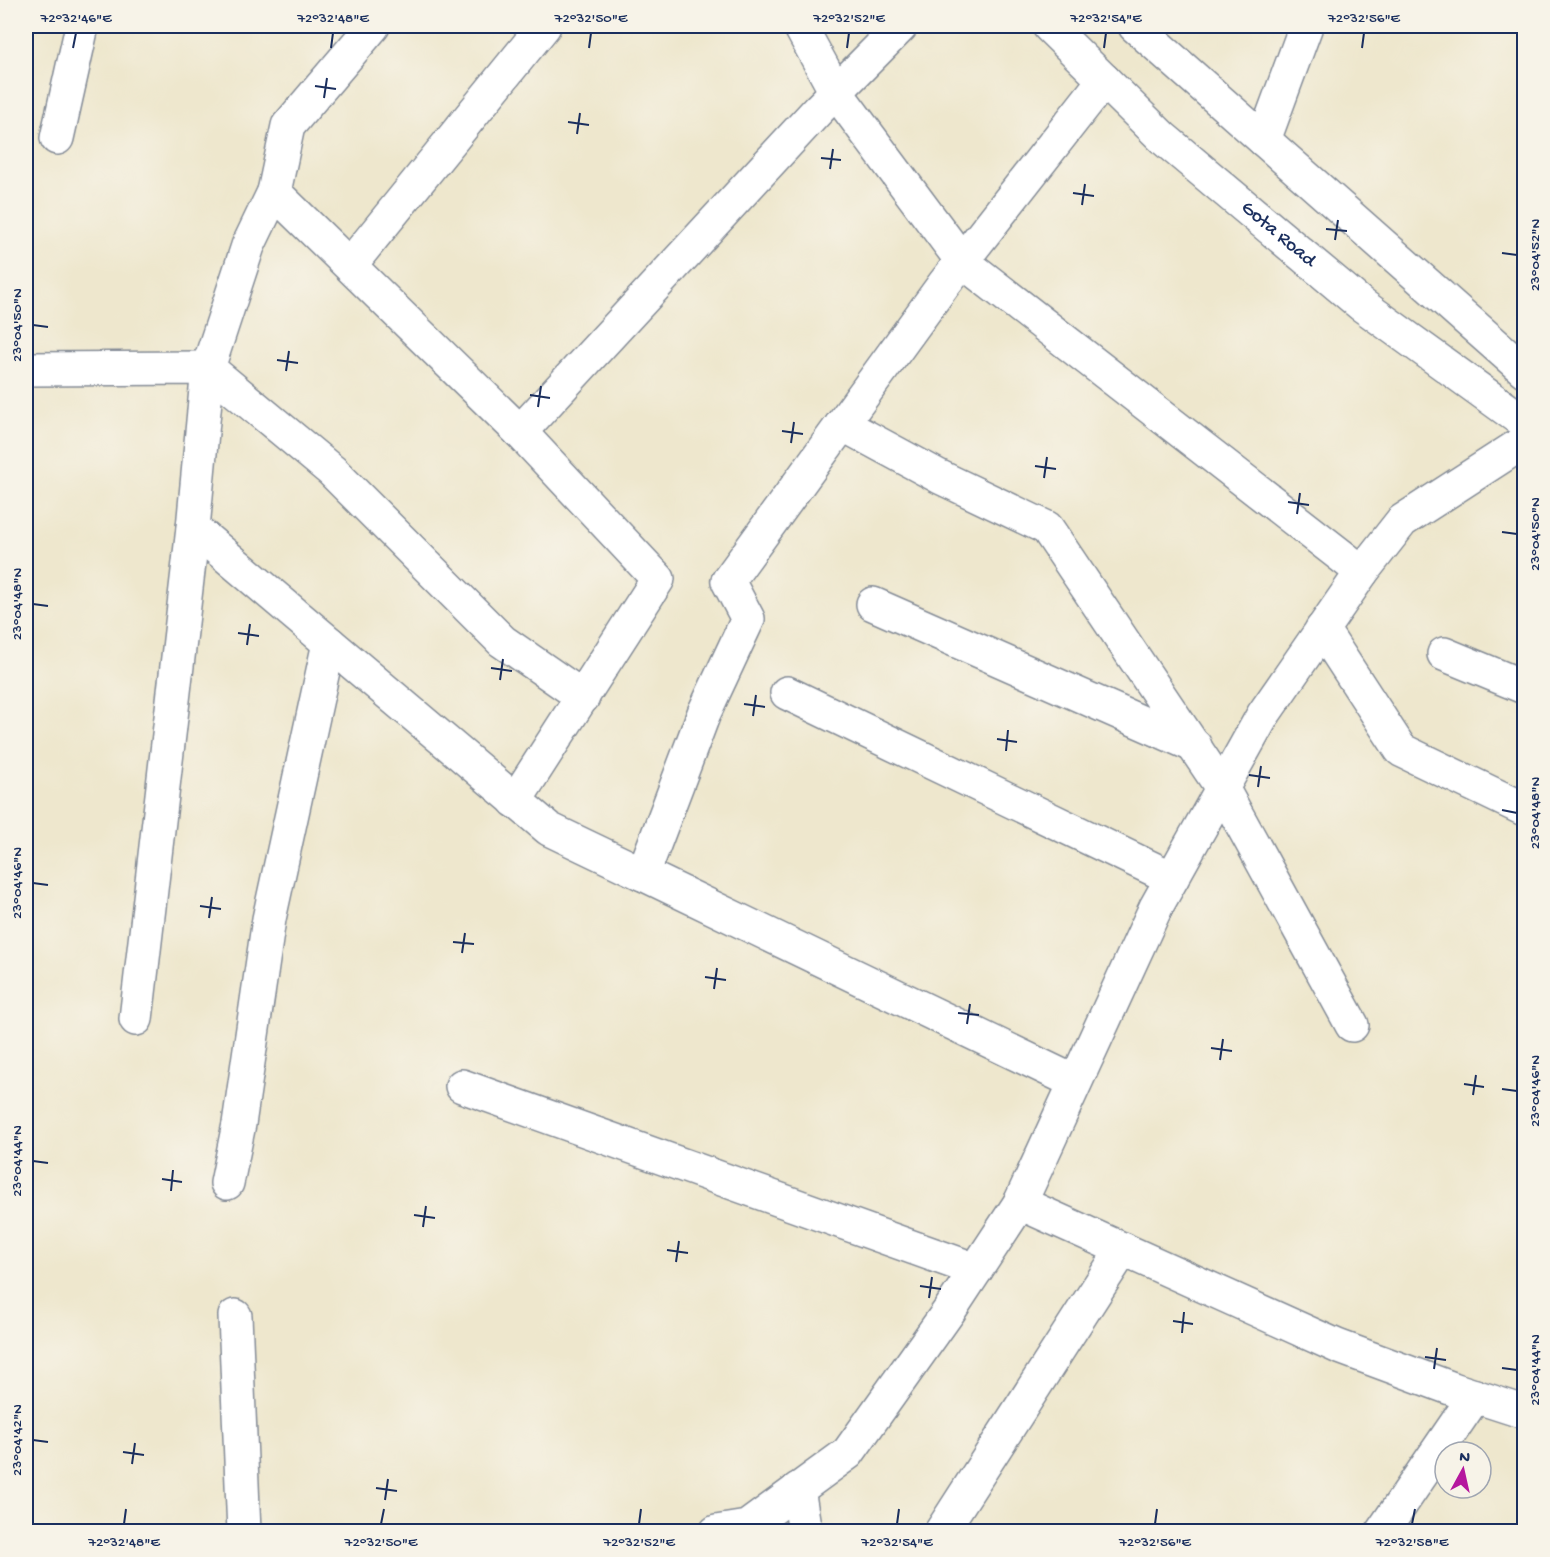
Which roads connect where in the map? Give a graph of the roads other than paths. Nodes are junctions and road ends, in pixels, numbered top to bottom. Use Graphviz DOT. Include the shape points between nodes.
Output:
graph roads {
  1 [pos="82,26"];
  2 [pos="373,26"];
  3 [pos="544,26"];
  4 [pos="800,26"];
  5 [pos="901,26"];
  6 [pos="1049,26"];
  7 [pos="1135,26"];
  8 [pos="1306,26"];
  9 [pos="1104,80"];
  10 [pos="836,92"];
  11 [pos="57,138"];
  12 [pos="1264,140"];
  13 [pos="274,192"];
  14 [pos="962,261"];
  15 [pos="350,265"];
  16 [pos="208,368"];
  17 [pos="26,369"];
  18 [pos="1524,370"];
  19 [pos="1524,422"];
  20 [pos="842,424"];
  21 [pos="520,432"];
  22 [pos="1524,441"];
  23 [pos="193,528"];
  24 [pos="1362,572"];
  25 [pos="873,604"];
  26 [pos="1322,629"];
  27 [pos="329,643"];
  28 [pos="1443,654"];
  29 [pos="1524,687"];
  30 [pos="787,693"];
  31 [pos="583,697"];
  32 [pos="1195,746"];
  33 [pos="1222,788"];
  34 [pos="515,801"];
  35 [pos="1524,809"];
  36 [pos="643,874"];
  37 [pos="1172,878"];
  38 [pos="136,1018"];
  39 [pos="1352,1025"];
  40 [pos="1075,1082"];
  41 [pos="462,1086"];
  42 [pos="227,1183"];
  43 [pos="1020,1203"];
  44 [pos="1123,1249"];
  45 [pos="976,1270"];
  46 [pos="235,1316"];
  47 [pos="1475,1396"];
  48 [pos="1524,1412"];
  49 [pos="798,1489"];
  50 [pos="805,1531"];
  51 [pos="244,1532"];
  52 [pos="716,1532"];
  53 [pos="810,1532"];
  54 [pos="941,1532"];
  55 [pos="1382,1532"];
  1 -- 11 [label="street"];
  2 -- 13 [label="street" via="288,126"];
  3 -- 15 [label="street"];
  4 -- 10 [label="street"];
  5 -- 10 [label="street"];
  6 -- 9 [label="street, Gota Road"];
  7 -- 12 [label="street"];
  8 -- 12 [label="street"];
  9 -- 14 [label="street"];
  9 -- 19 [label="street, Gota Road" via="1162,138 1362,305"];
  10 -- 14 [label="street"];
  10 -- 21 [label="street"];
  12 -- 18 [label="street"];
  13 -- 15 [label="street"];
  13 -- 16 [label="street" via="248,246"];
  14 -- 20 [label="street"];
  14 -- 24 [label="street"];
  15 -- 21 [label="street"];
  16 -- 17 [label="street"];
  16 -- 23 [label="street"];
  16 -- 31 [label="street" via="332,471 502,641"];
  20 -- 32 [label="street" via="1047,528"];
  20 -- 36 [label="street" via="728,581 748,619 704,713"];
  21 -- 31 [label="street" via="658,579"];
  22 -- 24 [label="street" via="1402,521"];
  23 -- 27 [label="street"];
  23 -- 38 [label="street"];
  24 -- 26 [label="street"];
  25 -- 32 [label="street"];
  26 -- 33 [label="street" via="1263,715"];
  26 -- 35 [label="street" via="1401,750"];
  27 -- 34 [label="street"];
  27 -- 42 [label="street" via="269,919"];
  28 -- 29 [label="street"];
  30 -- 37 [label="street"];
  31 -- 34 [label="street"];
  32 -- 33 [label="street"];
  33 -- 37 [label="street"];
  33 -- 39 [label="street"];
  34 -- 36 [label="street" via="549,829"];
  36 -- 40 [label="street"];
  37 -- 40 [label="street"];
  40 -- 43 [label="street"];
  41 -- 45 [label="street"];
  43 -- 44 [label="street"];
  43 -- 45 [label="street"];
  44 -- 47 [label="street" via="1337,1346"];
  44 -- 54 [label="street"];
  45 -- 49 [label="street" via="848,1453"];
  46 -- 51 [label="street"];
  47 -- 48 [label="street"];
  47 -- 55 [label="street"];
  49 -- 50 [label="street"];
  49 -- 52 [label="street" via="747,1527"];
  50 -- 53 [label="street"];
}
